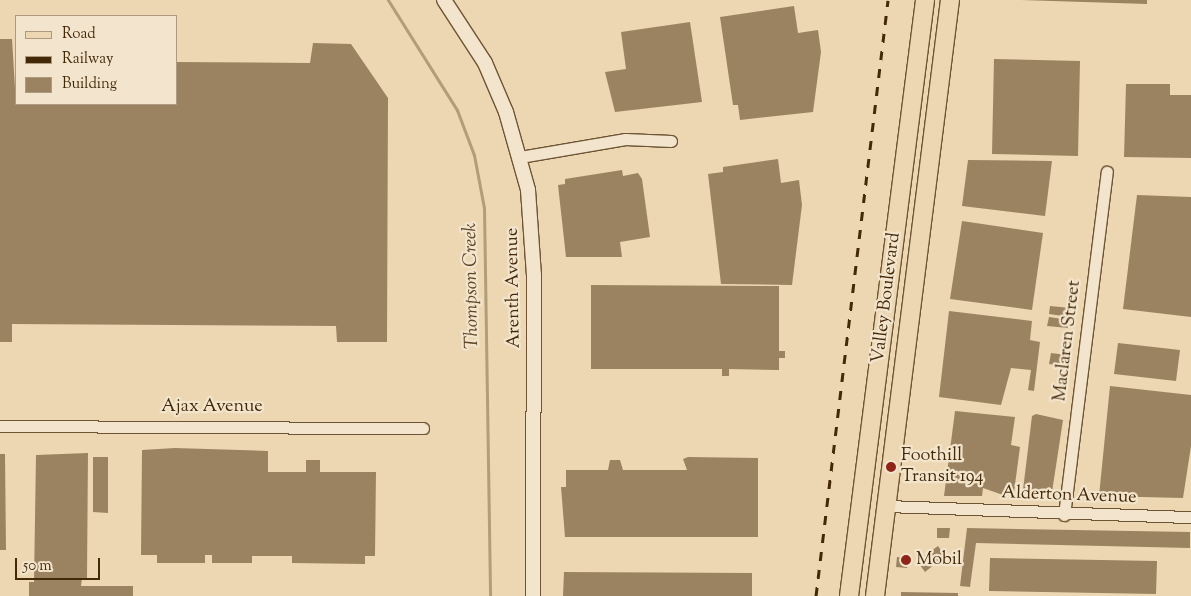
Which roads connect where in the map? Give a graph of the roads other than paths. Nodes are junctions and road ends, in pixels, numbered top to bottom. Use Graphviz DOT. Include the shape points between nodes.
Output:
graph roads {
  1 [pos="444,0"];
  2 [pos="925,0"];
  3 [pos="931,0"];
  4 [pos="950,0"];
  5 [pos="944,54"];
  6 [pos="671,141"];
  7 [pos="520,157"];
  8 [pos="1107,172"];
  9 [pos="0,426"];
  10 [pos="423,428"];
  11 [pos="862,503"];
  12 [pos="887,506"];
  13 [pos="1064,515"];
  14 [pos="1191,517"];
  15 [pos="533,596"];
  16 [pos="849,596"];
  17 [pos="875,596"];
  1 -- 7 [label="street, Arenth Avenue" via="485,63"];
  2 -- 11 [label="main road, Valley Boulevard"];
  3 -- 5 [label="main road" via="934,35"];
  4 -- 5 [label="main road, Valley Boulevard"];
  5 -- 12 [label="main road, Valley Boulevard"];
  6 -- 7 [label="street" via="624,139"];
  7 -- 15 [label="street, Arenth Avenue" via="528,190 534,275"];
  8 -- 13 [label="street, Maclaren Street"];
  9 -- 10 [label="street, Ajax Avenue"];
  11 -- 12 [label="main road"];
  11 -- 16 [label="main road, Valley Boulevard"];
  12 -- 13 [label="street, Alderton Avenue"];
  12 -- 17 [label="main road, Valley Boulevard"];
  13 -- 14 [label="street, Alderton Avenue"];
}
